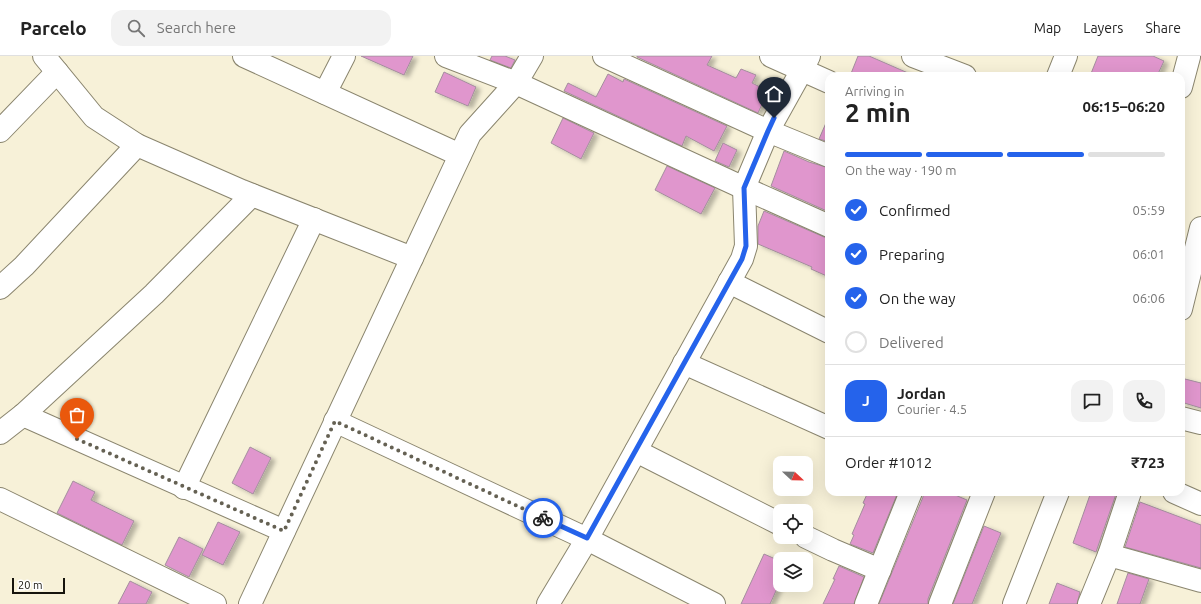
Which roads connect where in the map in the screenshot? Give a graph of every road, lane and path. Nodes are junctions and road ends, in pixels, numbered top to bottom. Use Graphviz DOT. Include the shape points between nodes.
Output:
graph roads {
  1 [pos="244,56"];
  2 [pos="344,56"];
  3 [pos="446,56"];
  4 [pos="532,56"];
  5 [pos="604,56"];
  6 [pos="771,56"];
  7 [pos="1066,56"];
  8 [pos="1193,57"];
  9 [pos="52,62"];
  10 [pos="273,62"];
  11 [pos="806,63"];
  12 [pos="923,65"];
  13 [pos="950,72"];
  14 [pos="1060,72"];
  15 [pos="1185,77"];
  16 [pos="825,79"];
  17 [pos="516,83"];
  18 [pos="325,93"];
  19 [pos="0,131"];
  20 [pos="768,131"];
  21 [pos="136,145"];
  22 [pos="825,154"];
  23 [pos="460,155"];
  24 [pos="744,188"];
  25 [pos="252,195"];
  26 [pos="314,219"];
  27 [pos="825,224"];
  28 [pos="1201,228"];
  29 [pos="412,258"];
  30 [pos="729,282"];
  31 [pos="0,288"];
  32 [pos="1185,293"];
  33 [pos="825,324"];
  34 [pos="684,363"];
  35 [pos="23,415"];
  36 [pos="1185,419"];
  37 [pos="335,421"];
  38 [pos="1201,423"];
  39 [pos="825,426"];
  40 [pos="0,433"];
  41 [pos="636,451"];
  42 [pos="184,488"];
  43 [pos="909,496"];
  44 [pos="982,496"];
  45 [pos="1056,496"];
  46 [pos="1129,496"];
  47 [pos="1183,496"];
  48 [pos="0,499"];
  49 [pos="1201,504"];
  50 [pos="773,520"];
  51 [pos="284,531"];
  52 [pos="587,538"];
  53 [pos="813,540"];
  54 [pos="1109,555"];
  55 [pos="880,570"];
  56 [pos="1201,581"];
  57 [pos="215,604"];
  58 [pos="250,604"];
  59 [pos="548,604"];
  60 [pos="714,604"];
  61 [pos="866,604"];
  62 [pos="940,604"];
  63 [pos="1014,604"];
  64 [pos="1090,604"];
  1 -- 10 [label="street"];
  2 -- 18 [label="street"];
  3 -- 17 [label="street"];
  4 -- 17 [label="street"];
  5 -- 20 [label="street"];
  6 -- 11 [label="street"];
  7 -- 14 [label="street"];
  8 -- 15 [label="street"];
  9 -- 19 [label="street"];
  9 -- 21 [label="street" via="94,117"];
  10 -- 18 [label="street"];
  11 -- 16 [label="street"];
  11 -- 20 [label="street"];
  12 -- 13 [label="street"];
  17 -- 23 [label="street" via="470,134"];
  17 -- 24 [label="street"];
  18 -- 23 [label="street"];
  20 -- 22 [label="street"];
  20 -- 24 [label="street"];
  21 -- 25 [label="street"];
  21 -- 31 [label="street" via="24,266"];
  23 -- 29 [label="street"];
  24 -- 27 [label="street"];
  24 -- 30 [label="street" via="746,246"];
  25 -- 26 [label="street"];
  25 -- 35 [label="street" via="154,294"];
  26 -- 29 [label="street"];
  26 -- 42 [label="street"];
  28 -- 32 [label="street"];
  29 -- 37 [label="street"];
  30 -- 33 [label="street"];
  30 -- 34 [label="street"];
  34 -- 39 [label="street"];
  34 -- 41 [label="street"];
  35 -- 40 [label="street"];
  35 -- 42 [label="street"];
  36 -- 38 [label="street"];
  37 -- 51 [label="street"];
  37 -- 52 [label="street"];
  41 -- 50 [label="street"];
  41 -- 52 [label="street"];
  42 -- 51 [label="street"];
  43 -- 55 [label="street"];
  44 -- 62 [label="street"];
  45 -- 63 [label="street"];
  46 -- 54 [label="street"];
  47 -- 49 [label="street"];
  48 -- 57 [label="street"];
  51 -- 58 [label="street"];
  52 -- 59 [label="street"];
  52 -- 60 [label="street"];
  53 -- 55 [label="street"];
  54 -- 56 [label="street"];
  54 -- 64 [label="street"];
  55 -- 61 [label="street"];
}
